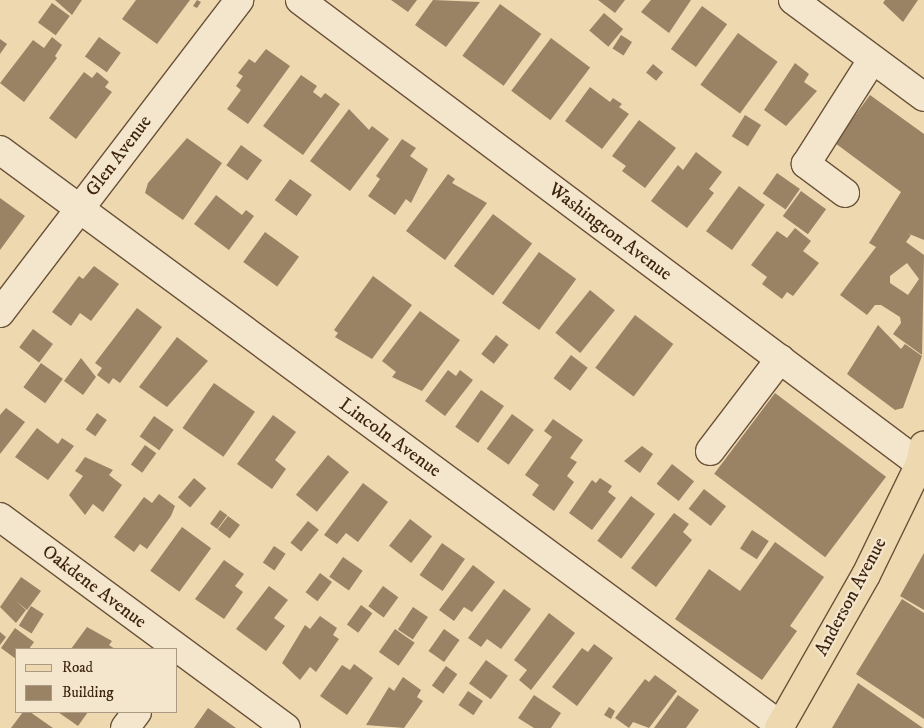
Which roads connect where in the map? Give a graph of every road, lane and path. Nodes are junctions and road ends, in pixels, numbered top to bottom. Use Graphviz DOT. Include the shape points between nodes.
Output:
graph roads {
  1 [pos="239,0"];
  2 [pos="300,0"];
  3 [pos="792,0"];
  4 [pos="872,60"];
  5 [pos="924,97"];
  6 [pos="0,150"];
  7 [pos="845,193"];
  8 [pos="79,209"];
  9 [pos="0,313"];
  10 [pos="780,359"];
  11 [pos="710,451"];
  12 [pos="923,456"];
  13 [pos="0,517"];
  14 [pos="170,648"];
  15 [pos="178,654"];
  16 [pos="136,713"];
  17 [pos="779,727"];
  18 [pos="125,728"];
  19 [pos="286,728"];
  1 -- 8 [label="street, Glen Avenue"];
  2 -- 10 [label="street, Washington Avenue"];
  3 -- 4 [label="street"];
  4 -- 5 [label="street"];
  4 -- 7 [label="street" via="806,164"];
  6 -- 8 [label="street, Lincoln Avenue"];
  8 -- 9 [label="street, Glen Avenue"];
  8 -- 17 [label="street, Lincoln Avenue"];
  10 -- 11 [label="street"];
  10 -- 12 [label="street, Washington Avenue"];
  12 -- 17 [label="main road, Anderson Avenue" via="866,575"];
  13 -- 14 [label="street, Oakdene Avenue"];
  15 -- 19 [label="street, Oakdene Avenue"];
  16 -- 18 [label="street"];
}
